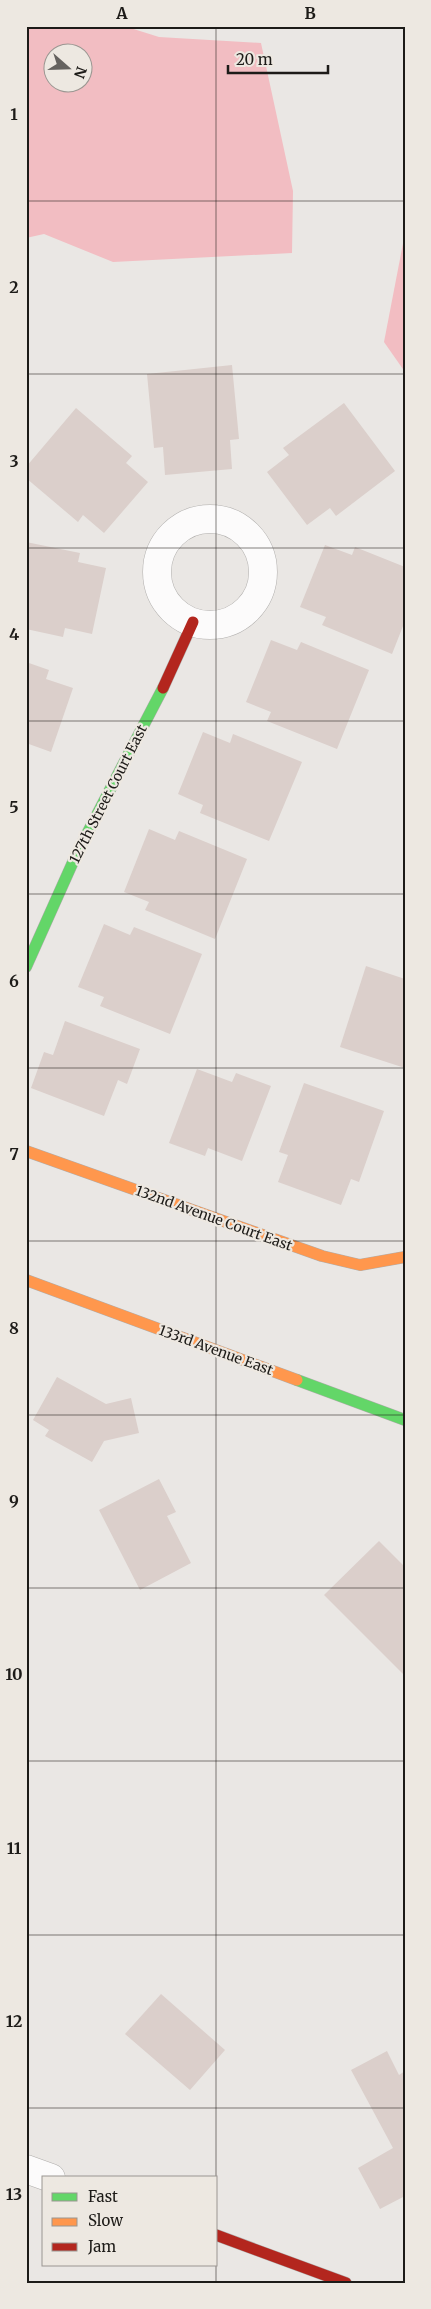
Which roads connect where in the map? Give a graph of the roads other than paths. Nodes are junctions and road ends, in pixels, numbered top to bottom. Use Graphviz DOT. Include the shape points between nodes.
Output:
graph roads {
  1 [pos="193,622"];
  2 [pos="26,967"];
  3 [pos="26,1150"];
  4 [pos="405,1256"];
  5 [pos="26,1280"];
  6 [pos="405,1420"];
  7 [pos="26,2169"];
  8 [pos="45,2176"];
  9 [pos="218,2237"];
  10 [pos="346,2283"];
  1 -- 2 [label="street, 127th Street Court East" via="154,707 77,853"];
  3 -- 4 [label="street, 132nd Avenue Court East" via="322,1256 360,1265"];
  5 -- 6 [label="street, 133rd Avenue East"];
  7 -- 8 [label="street"];
  9 -- 10 [label="street"];
}
